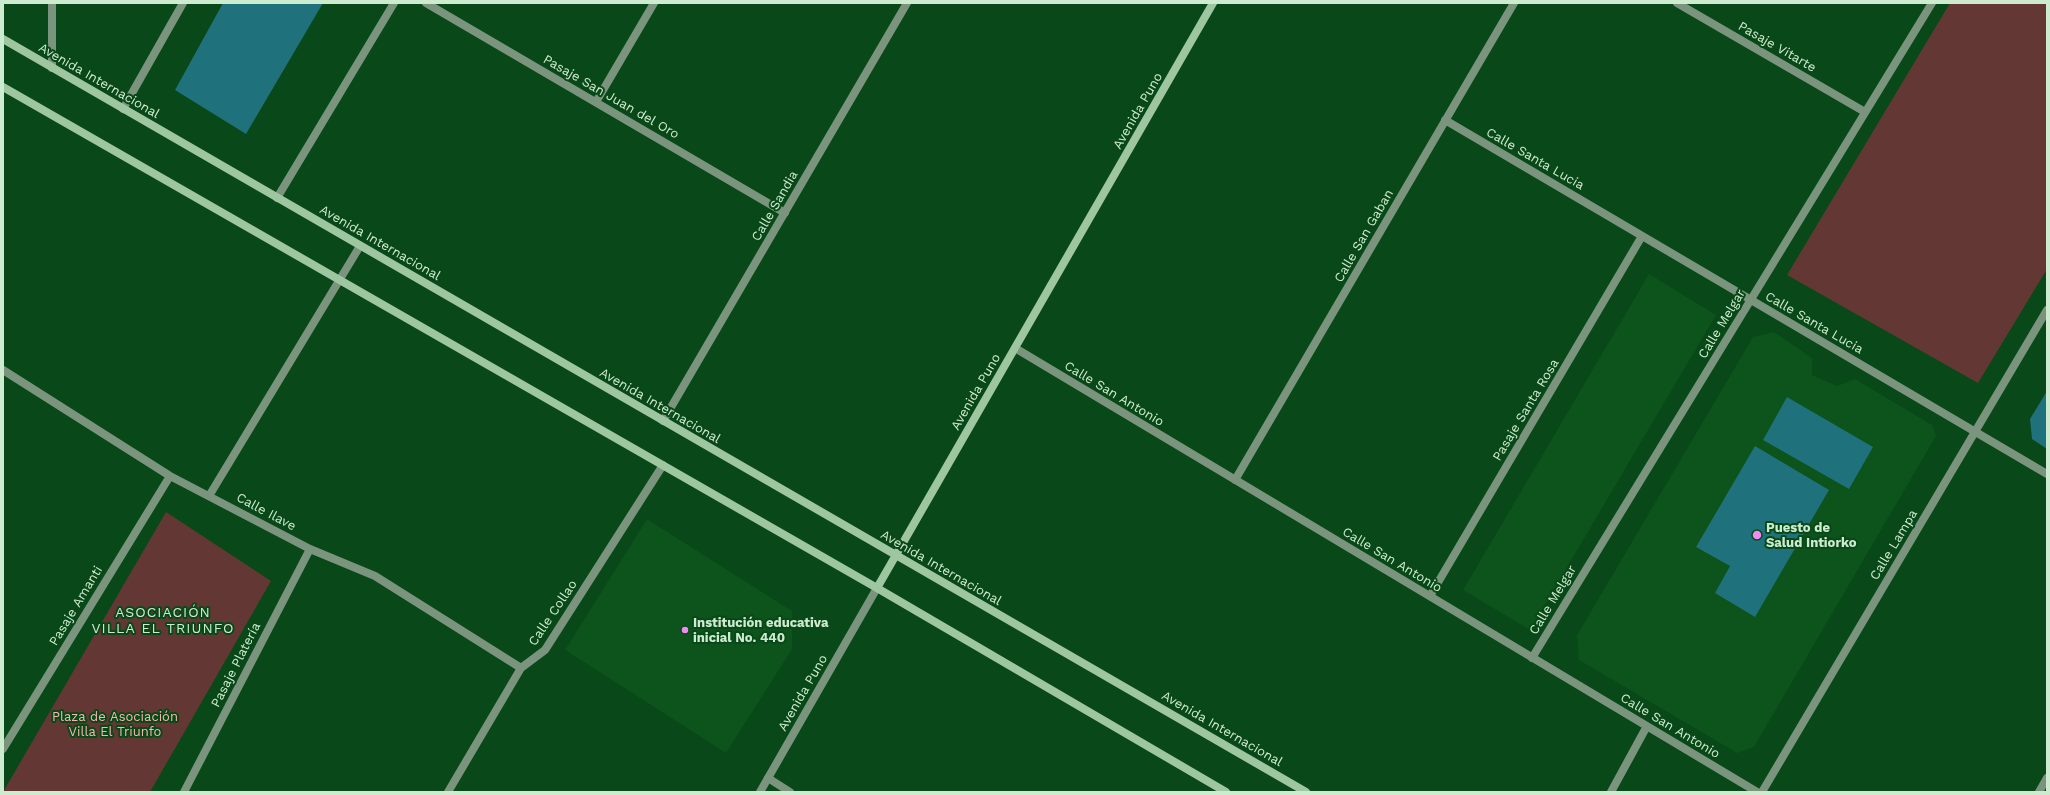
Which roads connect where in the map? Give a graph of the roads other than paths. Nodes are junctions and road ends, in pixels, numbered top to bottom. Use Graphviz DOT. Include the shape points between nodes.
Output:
graph roads {
  1 [pos="52,3"];
  2 [pos="183,3"];
  3 [pos="394,3"];
  4 [pos="426,3"];
  5 [pos="654,3"];
  6 [pos="907,3"];
  7 [pos="1213,3"];
  8 [pos="1514,3"];
  9 [pos="1677,3"];
  10 [pos="1932,3"];
  11 [pos="3,39"];
  12 [pos="52,68"];
  13 [pos="3,87"];
  14 [pos="596,102"];
  15 [pos="123,109"];
  16 [pos="1865,112"];
  17 [pos="1445,120"];
  18 [pos="277,198"];
  19 [pos="784,213"];
  20 [pos="1642,236"];
  21 [pos="360,246"];
  22 [pos="339,279"];
  23 [pos="1751,300"];
  24 [pos="2047,310"];
  25 [pos="1015,348"];
  26 [pos="3,370"];
  27 [pos="663,421"];
  28 [pos="1975,431"];
  29 [pos="663,465"];
  30 [pos="2047,474"];
  31 [pos="170,476"];
  32 [pos="1235,480"];
  33 [pos="209,496"];
  34 [pos="310,549"];
  35 [pos="896,556"];
  36 [pos="877,588"];
  37 [pos="1430,596"];
  38 [pos="1532,658"];
  39 [pos="521,668"];
  40 [pos="1646,726"];
  41 [pos="3,749"];
  42 [pos="768,778"];
  43 [pos="2047,778"];
  44 [pos="184,792"];
  45 [pos="448,792"];
  46 [pos="760,792"];
  47 [pos="790,792"];
  48 [pos="1226,792"];
  49 [pos="1306,792"];
  50 [pos="1611,792"];
  51 [pos="1757,792"];
  52 [pos="1762,792"];
  53 [pos="2039,792"];
  1 -- 12 [label="street"];
  2 -- 15 [label="street"];
  3 -- 18 [label="street"];
  4 -- 14 [label="street, Pasaje San Juan del Oro"];
  5 -- 14 [label="street"];
  6 -- 19 [label="street, Calle Sandia"];
  7 -- 25 [label="main road, Avenida Puno"];
  8 -- 17 [label="street, Calle San Gaban"];
  9 -- 16 [label="street, Pasaje Vitarte"];
  10 -- 16 [label="street, Calle Melgar"];
  11 -- 12 [label="main road, Avenida Internacional"];
  12 -- 15 [label="main road, Avenida Internacional"];
  13 -- 22 [label="main road"];
  14 -- 19 [label="street, Pasaje San Juan del Oro"];
  15 -- 18 [label="main road, Avenida Internacional"];
  16 -- 23 [label="street, Calle Melgar"];
  17 -- 20 [label="street, Calle Santa Lucia"];
  17 -- 32 [label="street, Calle San Gaban"];
  18 -- 21 [label="main road, Avenida Internacional"];
  19 -- 27 [label="street, Calle Sandia"];
  20 -- 23 [label="street, Calle Santa Lucia"];
  20 -- 37 [label="street, Pasaje Santa Rosa"];
  21 -- 22 [label="street"];
  21 -- 27 [label="main road, Avenida Internacional"];
  22 -- 29 [label="main road"];
  22 -- 33 [label="street"];
  23 -- 28 [label="street, Calle Santa Lucia"];
  23 -- 38 [label="street, Calle Melgar"];
  24 -- 28 [label="street, Calle Lampa"];
  25 -- 32 [label="street, Calle San Antonio"];
  25 -- 35 [label="main road, Avenida Puno"];
  26 -- 31 [label="street, Calle Ilave"];
  27 -- 35 [label="main road, Avenida Internacional"];
  28 -- 30 [label="street, Calle Santa Lucia"];
  28 -- 52 [label="street, Calle Lampa"];
  29 -- 36 [label="main road"];
  29 -- 39 [label="street, Calle Collao" via="545,650"];
  31 -- 33 [label="street, Calle Ilave"];
  31 -- 41 [label="street, Pasaje Amanti"];
  32 -- 37 [label="street, Calle San Antonio"];
  33 -- 34 [label="street, Calle Ilave"];
  34 -- 39 [label="street, Calle Ilave" via="375,576"];
  34 -- 44 [label="street, Pasaje Platería"];
  35 -- 36 [label="main road, Avenida Puno"];
  35 -- 49 [label="main road, Avenida Internacional"];
  36 -- 42 [label="street, Avenida Puno"];
  36 -- 48 [label="main road"];
  37 -- 38 [label="street, Calle San Antonio"];
  38 -- 40 [label="street, Calle San Antonio"];
  39 -- 45 [label="street, Calle Collao"];
  40 -- 50 [label="street"];
  40 -- 51 [label="street, Calle San Antonio"];
  42 -- 46 [label="street, Avenida Puno"];
  42 -- 47 [label="street"];
  43 -- 53 [label="street"];
}
